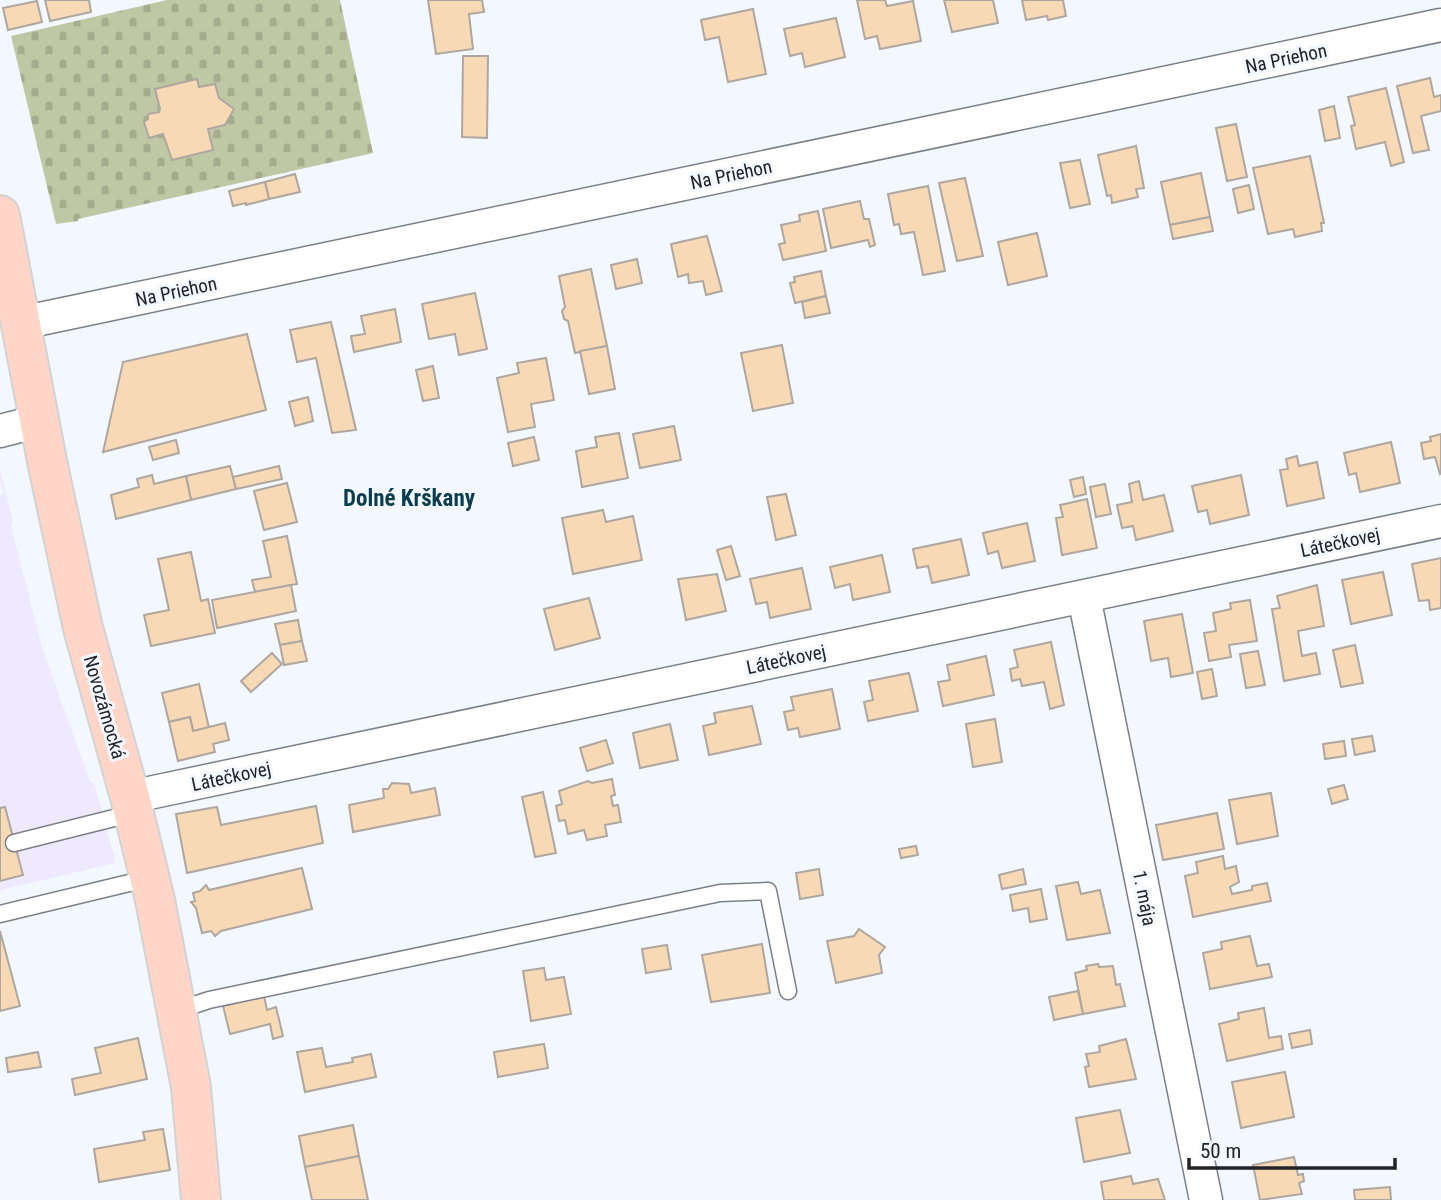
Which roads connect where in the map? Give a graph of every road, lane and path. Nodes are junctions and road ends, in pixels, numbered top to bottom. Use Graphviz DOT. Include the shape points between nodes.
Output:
graph roads {
  1 [pos="1441,25"];
  2 [pos="0,215"];
  3 [pos="21,323"];
  4 [pos="40,421"];
  5 [pos="0,431"];
  6 [pos="1441,521"];
  7 [pos="1084,597"];
  8 [pos="132,805"];
  9 [pos="14,843"];
  10 [pos="150,878"];
  11 [pos="0,914"];
  12 [pos="788,991"];
  13 [pos="176,1011"];
  14 [pos="201,1200"];
  15 [pos="1206,1200"];
  1 -- 3 [label="street, Na Priehon"];
  2 -- 3 [label="main road, Novozámocká"];
  3 -- 4 [label="main road, Novozámocká"];
  4 -- 5 [label="street"];
  4 -- 8 [label="main road, Novozámocká" via="83,628"];
  6 -- 7 [label="street, Látečkovej"];
  7 -- 8 [label="street, Látečkovej"];
  7 -- 15 [label="street, 1. mája"];
  8 -- 9 [label="lane"];
  8 -- 10 [label="main road, Novozámocká"];
  10 -- 11 [label="lane"];
  10 -- 13 [label="main road, Novozámocká"];
  12 -- 13 [label="lane" via="768,891 720,893 209,1000"];
  13 -- 14 [label="main road, Novozámocká" via="191,1087"];
}
